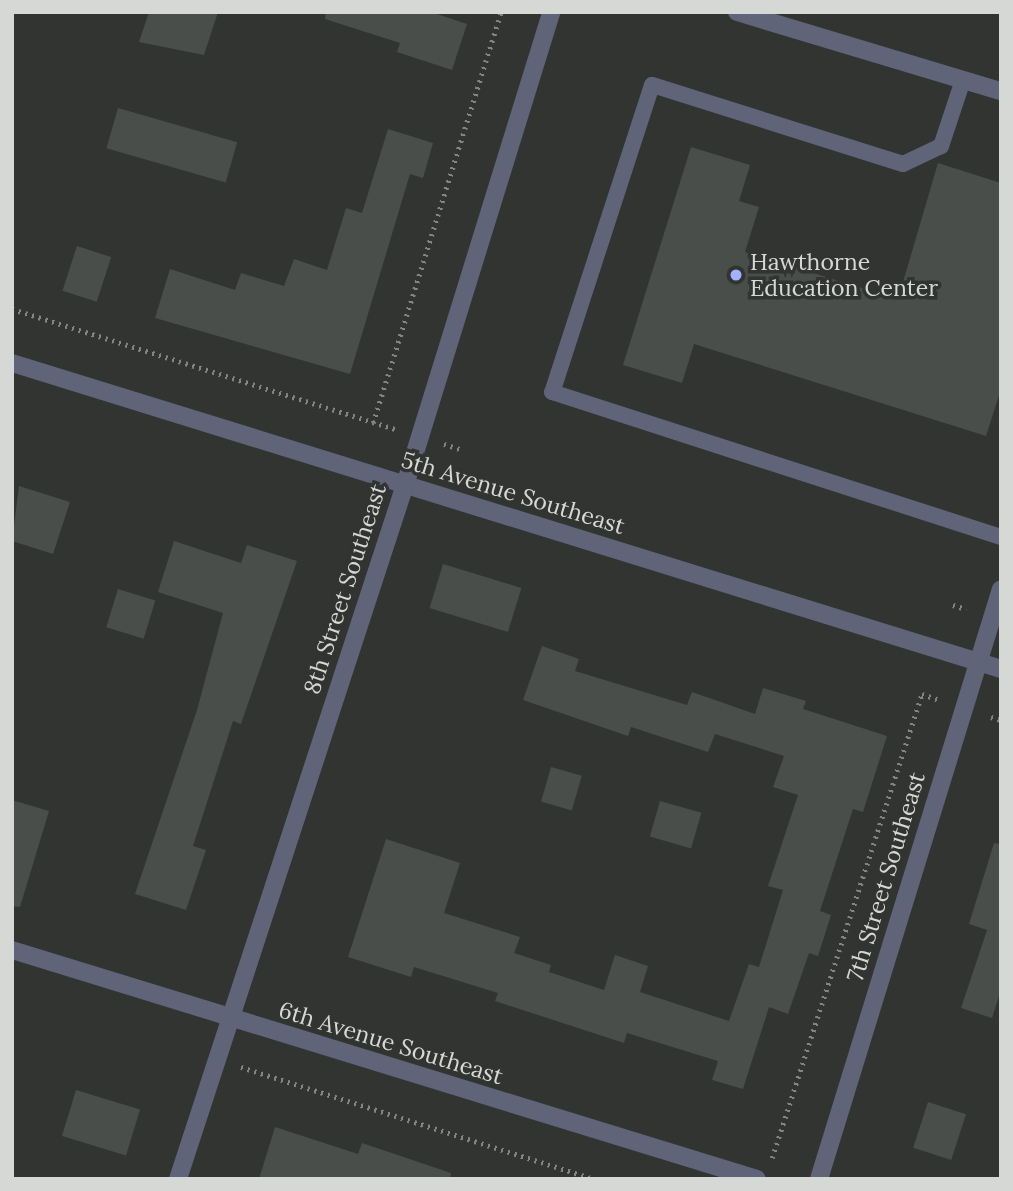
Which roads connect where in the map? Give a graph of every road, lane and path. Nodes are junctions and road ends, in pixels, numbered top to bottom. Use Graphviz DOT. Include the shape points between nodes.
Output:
graph roads {
  1 [pos="501,12"];
  2 [pos="551,12"];
  3 [pos="737,12"];
  4 [pos="963,80"];
  5 [pos="1001,91"];
  6 [pos="12,309"];
  7 [pos="12,363"];
  8 [pos="373,422"];
  9 [pos="419,437"];
  10 [pos="462,450"];
  11 [pos="405,485"];
  12 [pos="1001,537"];
  13 [pos="1001,589"];
  14 [pos="978,661"];
  15 [pos="1001,669"];
  16 [pos="922,694"];
  17 [pos="12,950"];
  18 [pos="231,1021"];
  19 [pos="218,1060"];
  20 [pos="763,1173"];
  21 [pos="178,1179"];
  22 [pos="594,1179"];
  23 [pos="819,1179"];
  1 -- 8 [label="path"];
  2 -- 9 [label="street, 8th Street Southeast"];
  3 -- 4 [label="street"];
  4 -- 5 [label="street"];
  4 -- 12 [label="lane" via="942,146 903,164 652,85 552,392"];
  6 -- 8 [label="path"];
  7 -- 11 [label="street, 5th Avenue Southeast"];
  8 -- 9 [label="path"];
  9 -- 10 [label="path"];
  9 -- 11 [label="street, 8th Street Southeast"];
  11 -- 14 [label="street, 5th Avenue Southeast"];
  11 -- 18 [label="street, 8th Street Southeast"];
  13 -- 14 [label="street, 7th Street Southeast"];
  14 -- 15 [label="street, 5th Avenue Southeast"];
  14 -- 23 [label="street, 7th Street Southeast"];
  16 -- 20 [label="path"];
  17 -- 18 [label="street, 6th Avenue Southeast"];
  18 -- 19 [label="street, 8th Street Southeast"];
  18 -- 20 [label="street, 6th Avenue Southeast"];
  19 -- 21 [label="street, 8th Street Southeast"];
  19 -- 22 [label="path"];
}
